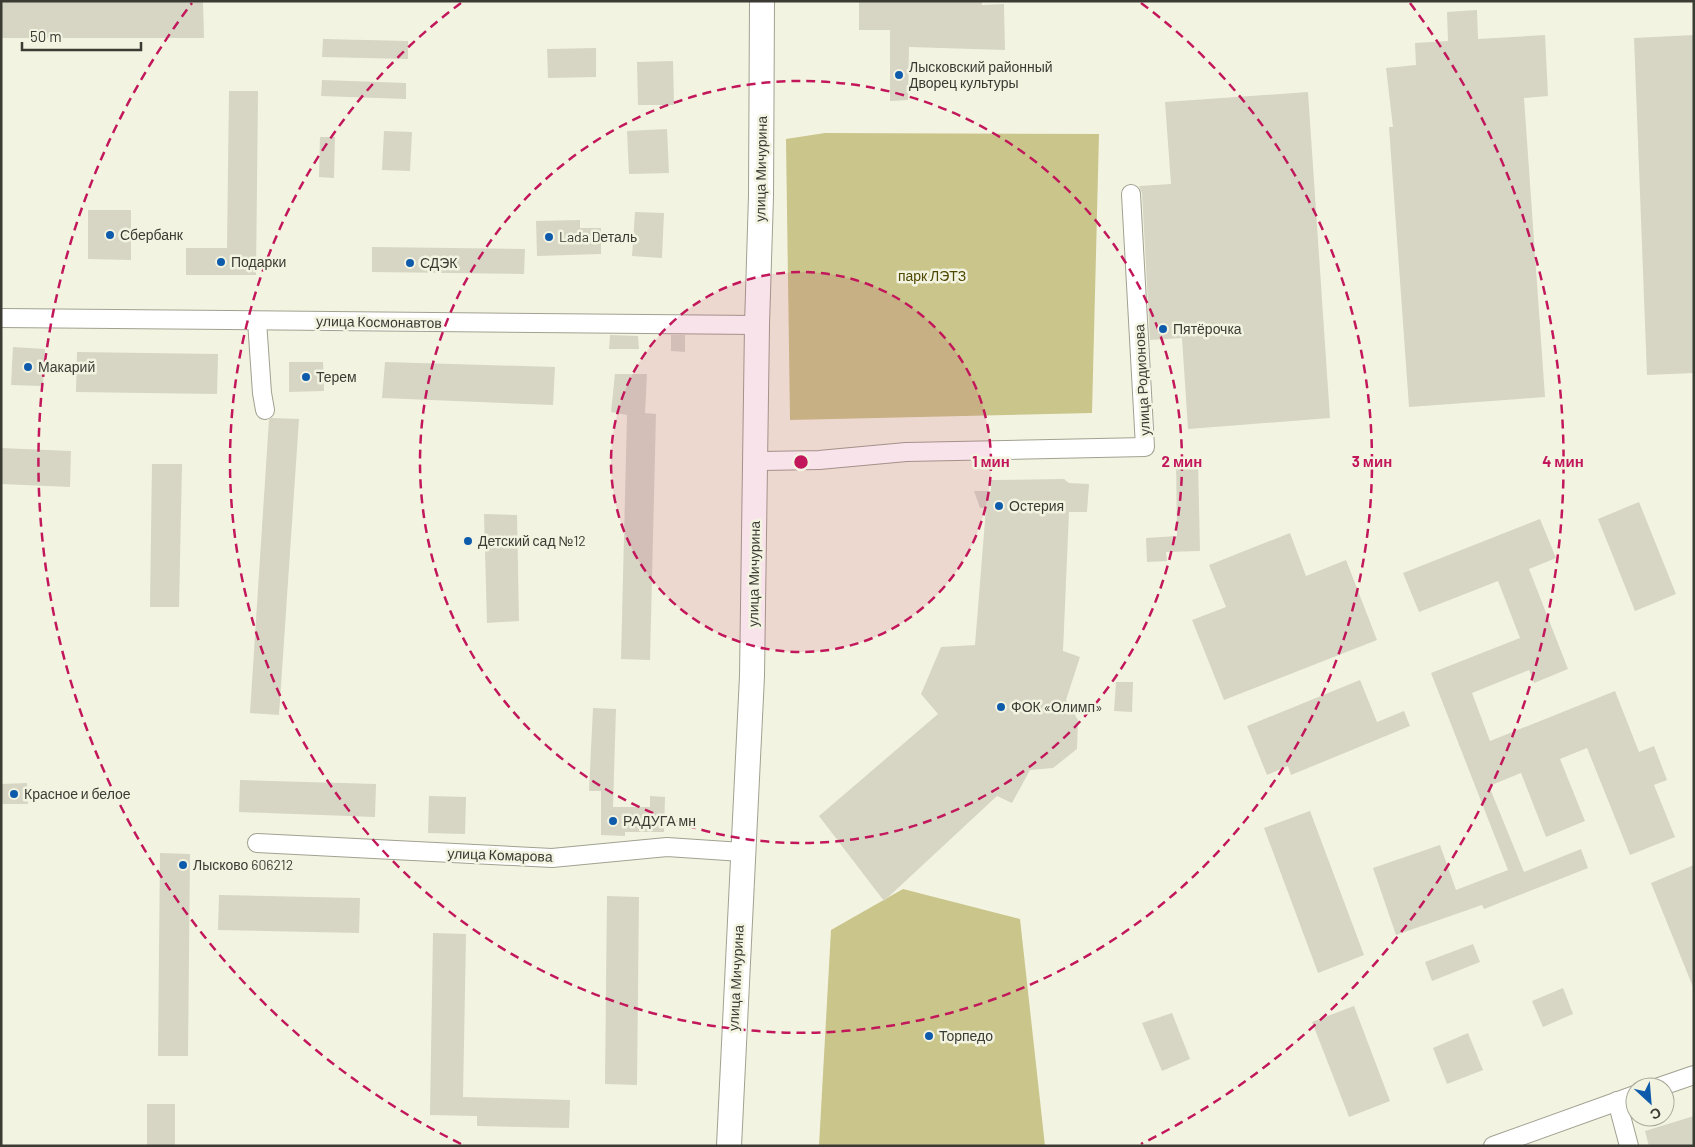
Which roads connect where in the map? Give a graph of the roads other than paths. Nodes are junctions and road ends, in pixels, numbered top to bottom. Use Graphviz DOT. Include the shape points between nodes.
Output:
graph roads {
  1 [pos="762,1"];
  2 [pos="1131,194"];
  3 [pos="1,318"];
  4 [pos="257,320"];
  5 [pos="757,325"];
  6 [pos="266,410"];
  7 [pos="756,461"];
  8 [pos="257,843"];
  9 [pos="742,852"];
  10 [pos="1694,1075"];
  11 [pos="1675,1082"];
  12 [pos="1625,1098"];
  13 [pos="1617,1101"];
  14 [pos="729,1146"];
  15 [pos="1493,1146"];
  16 [pos="1629,1146"];
  1 -- 5 [label="main road, улица Мичурина" via="762,196"];
  2 -- 7 [label="street, улица Родионова" via="1145,447 906,452 819,460"];
  3 -- 4 [label="street, улица Космонавтов"];
  4 -- 5 [label="street, улица Космонавтов"];
  4 -- 6 [label="street"];
  5 -- 7 [label="main road, улица Мичурина"];
  7 -- 9 [label="main road, улица Мичурина" via="752,676"];
  8 -- 9 [label="street, улица Комарова" via="552,858 667,847"];
  9 -- 14 [label="main road, улица Мичурина"];
  10 -- 11 [label="street"];
  12 -- 13 [label="street"];
  13 -- 15 [label="street"];
  13 -- 16 [label="street"];
}
